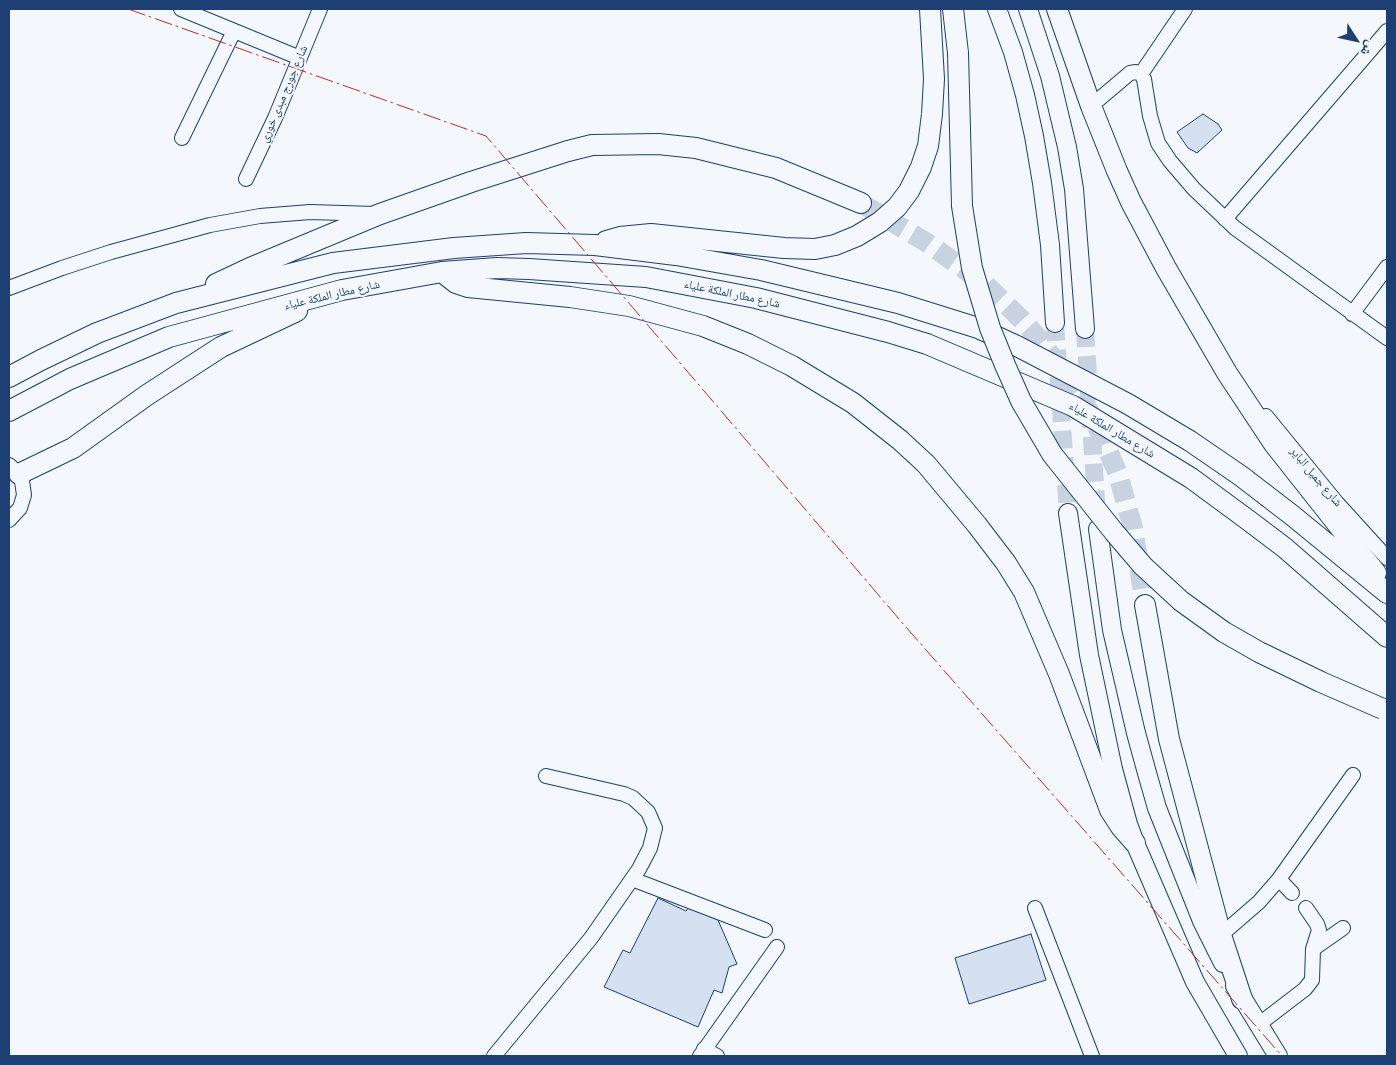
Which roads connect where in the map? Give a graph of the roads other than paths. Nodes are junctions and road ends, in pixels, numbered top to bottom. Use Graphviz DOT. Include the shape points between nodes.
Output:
graph roads {
  1 [pos="183,9"];
  2 [pos="320,9"];
  3 [pos="930,9"];
  4 [pos="953,9"];
  5 [pos="998,9"];
  6 [pos="1028,9"];
  7 [pos="1056,9"];
  8 [pos="1185,9"];
  9 [pos="1387,30"];
  10 [pos="234,31"];
  11 [pos="300,58"];
  12 [pos="1142,74"];
  13 [pos="1091,106"];
  14 [pos="182,138"];
  15 [pos="246,179"];
  16 [pos="861,203"];
  17 [pos="380,214"];
  18 [pos="1225,219"];
  19 [pos="595,245"];
  20 [pos="1387,267"];
  21 [pos="442,272"];
  22 [pos="9,288"];
  23 [pos="342,290"];
  24 [pos="176,303"];
  25 [pos="1352,314"];
  26 [pos="1056,323"];
  27 [pos="1085,329"];
  28 [pos="1387,338"];
  29 [pos="9,377"];
  30 [pos="1243,399"];
  31 [pos="9,411"];
  32 [pos="14,469"];
  33 [pos="1068,513"];
  34 [pos="9,520"];
  35 [pos="1098,529"];
  36 [pos="1387,558"];
  37 [pos="1387,588"];
  38 [pos="1387,593"];
  39 [pos="1145,606"];
  40 [pos="1387,637"];
  41 [pos="1385,710"];
  42 [pos="1353,775"];
  43 [pos="546,776"];
  44 [pos="1135,843"];
  45 [pos="632,878"];
  46 [pos="1279,879"];
  47 [pos="1292,893"];
  48 [pos="1035,908"];
  49 [pos="1306,908"];
  50 [pos="1343,928"];
  51 [pos="765,930"];
  52 [pos="1221,935"];
  53 [pos="777,947"];
  54 [pos="1313,949"];
  55 [pos="1242,999"];
  56 [pos="1258,1025"];
  57 [pos="707,1054"];
  58 [pos="494,1056"];
  59 [pos="1092,1056"];
  60 [pos="1238,1056"];
  61 [pos="1278,1056"];
  1 -- 10 [label="street"];
  2 -- 11 [label="street, شارع جورج مبدى خوري"];
  3 -- 19 [label="highway" via="934,79 928,146 909,191 897,207 869,230 815,249 651,234 620,237"];
  4 -- 41 [label="highway, bridge" via="958,53 962,206 972,268 1004,365 1021,402 1052,454 1143,566 1181,601 1259,652"];
  5 -- 26 [label="main road" via="1013,52 1034,136 1046,209"];
  6 -- 27 [label="main road" via="1050,76 1067,147 1074,189"];
  7 -- 13 [label="highway"];
  8 -- 12 [label="street"];
  9 -- 18 [label="street"];
  10 -- 11 [label="street"];
  10 -- 14 [label="street"];
  11 -- 15 [label="street, شارع جورج مبدى خوري"];
  12 -- 13 [label="street" via="1130,73"];
  12 -- 18 [label="street" via="1158,143 1186,180"];
  13 -- 30 [label="highway" via="1116,171 1148,236"];
  16 -- 17 [label="highway" via="776,168 738,157 696,148 624,144 568,151"];
  17 -- 22 [label="street" via="310,212 210,225 112,252"];
  17 -- 24 [label="highway"];
  18 -- 25 [label="street"];
  19 -- 24 [label="highway" via="495,244 333,263"];
  19 -- 38 [label="highway" via="761,270 898,303 986,332 1136,408 1182,436 1294,516"];
  20 -- 25 [label="street"];
  21 -- 23 [label="highway, شارع مطار الملكة علياء"];
  21 -- 40 [label="highway, شارع مطار الملكة علياء" via="497,268 646,277 756,298 927,344 1073,406 1157,456 1284,548"];
  21 -- 44 [label="highway" via="456,283 468,287 629,306 703,326 792,366 852,403 900,440 926,464 977,525 1024,592 1110,810"];
  23 -- 31 [label="highway, شارع مطار الملكة علياء" via="169,337 70,379"];
  23 -- 32 [label="highway" via="221,347 73,448"];
  24 -- 29 [label="highway" via="96,333"];
  25 -- 28 [label="street"];
  30 -- 36 [label="street, شارع جميل الباير" via="1263,412 1308,470"];
  30 -- 37 [label="highway"];
  32 -- 34 [label="street" via="24,488 23,502"];
  33 -- 44 [label="main road" via="1089,655 1113,769"];
  35 -- 55 [label="main road" via="1112,630 1152,790 1202,921"];
  39 -- 52 [label="highway" via="1169,739"];
  42 -- 46 [label="street"];
  43 -- 45 [label="street" via="624,794 648,812 655,828 654,836"];
  44 -- 60 [label="main road" via="1195,982"];
  45 -- 51 [label="street"];
  45 -- 58 [label="street" via="592,938"];
  46 -- 47 [label="street"];
  46 -- 52 [label="street" via="1259,902"];
  48 -- 59 [label="street"];
  49 -- 54 [label="street" via="1319,930"];
  50 -- 54 [label="street"];
  52 -- 55 [label="highway"];
  53 -- 57 [label="street"];
  54 -- 56 [label="street" via="1314,975 1309,985"];
  55 -- 56 [label="main road"];
  56 -- 61 [label="main road"];
}
